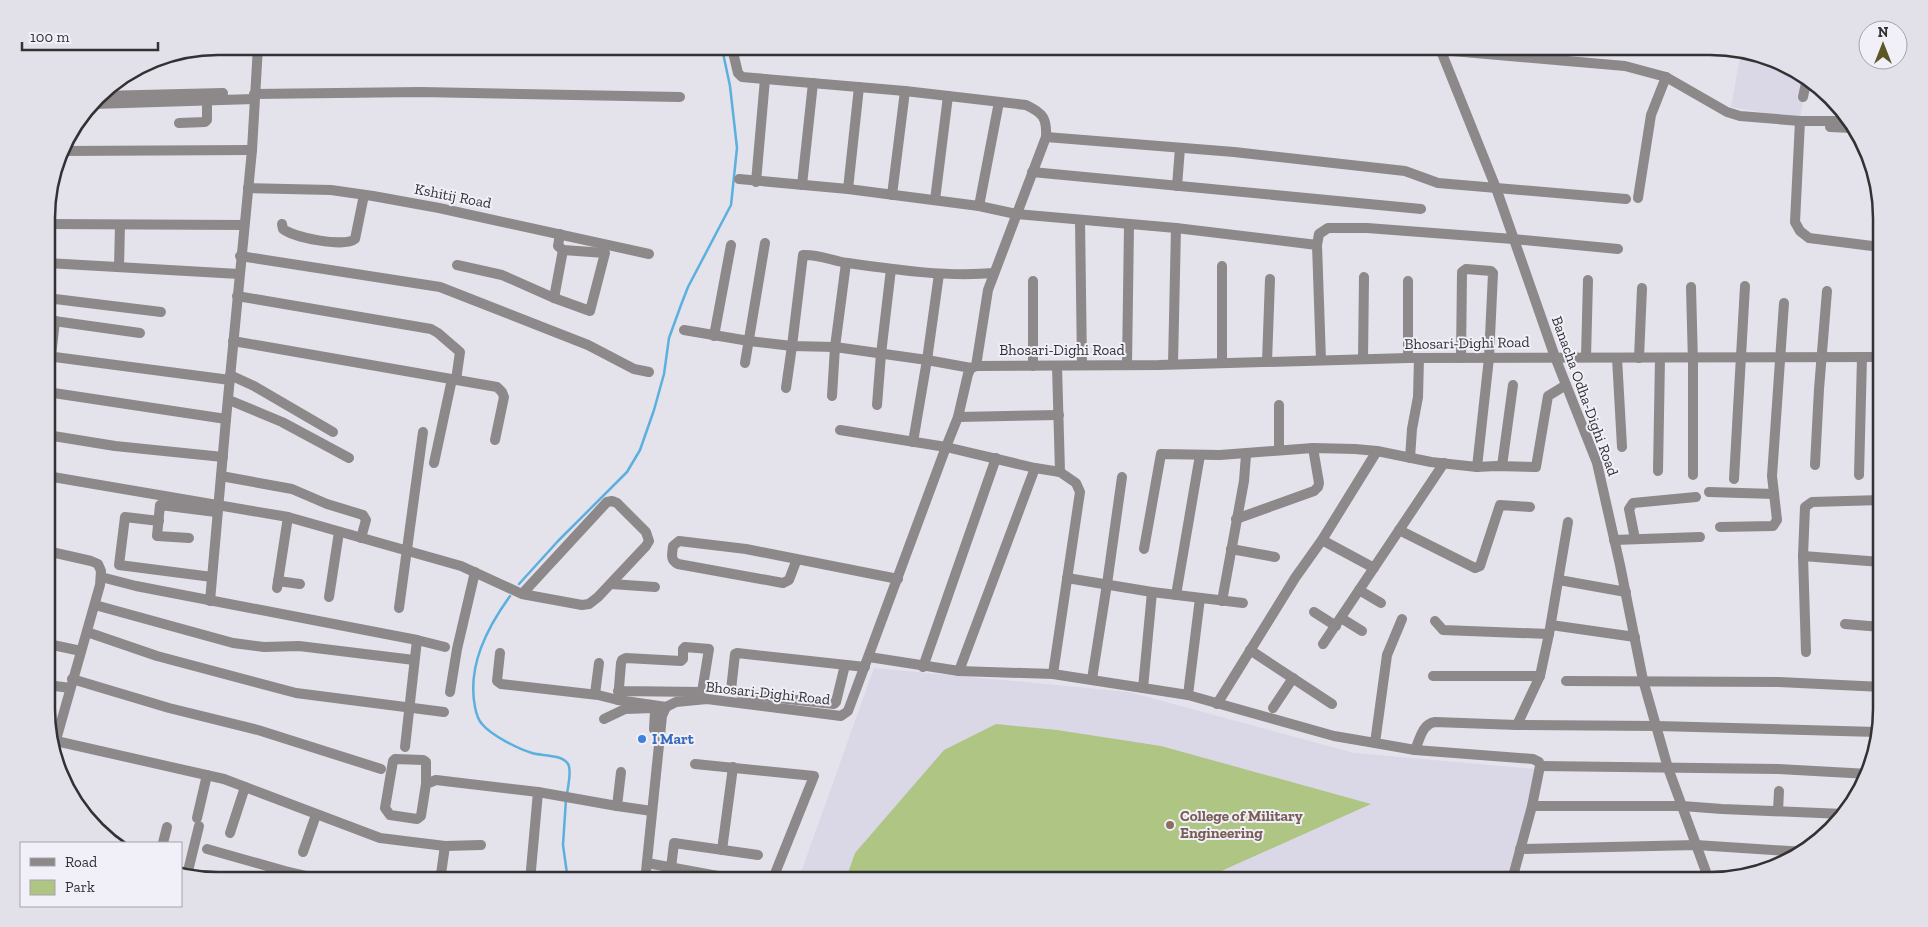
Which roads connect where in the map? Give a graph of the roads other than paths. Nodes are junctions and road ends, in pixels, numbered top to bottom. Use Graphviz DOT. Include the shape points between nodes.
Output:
graph roads {
  1 [pos="257,55"];
  2 [pos="734,55"];
  3 [pos="1443,55"];
  4 [pos="1512,55"];
  5 [pos="1666,78"];
  6 [pos="764,79"];
  7 [pos="813,83"];
  8 [pos="859,87"];
  9 [pos="1805,87"];
  10 [pos="905,92"];
  11 [pos="224,93"];
  12 [pos="111,96"];
  13 [pos="948,96"];
  14 [pos="254,97"];
  15 [pos="680,97"];
  16 [pos="1804,97"];
  17 [pos="207,101"];
  18 [pos="998,102"];
  19 [pos="102,104"];
  20 [pos="1839,119"];
  21 [pos="1800,121"];
  22 [pos="1815,121"];
  23 [pos="179,123"];
  24 [pos="1845,128"];
  25 [pos="1046,138"];
  26 [pos="1180,148"];
  27 [pos="252,150"];
  28 [pos="70,151"];
  29 [pos="1032,172"];
  30 [pos="739,179"];
  31 [pos="756,182"];
  32 [pos="802,185"];
  33 [pos="1178,186"];
  34 [pos="248,188"];
  35 [pos="1496,188"];
  36 [pos="848,189"];
  37 [pos="364,195"];
  38 [pos="892,195"];
  39 [pos="1638,198"];
  40 [pos="1626,199"];
  41 [pos="935,200"];
  42 [pos="979,206"];
  43 [pos="1421,210"];
  44 [pos="1016,214"];
  45 [pos="1080,220"];
  46 [pos="55,224"];
  47 [pos="120,224"];
  48 [pos="282,224"];
  49 [pos="244,225"];
  50 [pos="1129,225"];
  51 [pos="1176,228"];
  52 [pos="560,234"];
  53 [pos="1513,239"];
  54 [pos="765,243"];
  55 [pos="731,245"];
  56 [pos="1317,245"];
  57 [pos="1873,246"];
  58 [pos="1618,249"];
  59 [pos="563,250"];
  60 [pos="649,254"];
  61 [pos="240,256"];
  62 [pos="55,263"];
  63 [pos="846,263"];
  64 [pos="457,265"];
  65 [pos="1222,266"];
  66 [pos="119,267"];
  67 [pos="891,269"];
  68 [pos="994,273"];
  69 [pos="239,274"];
  70 [pos="939,274"];
  71 [pos="1364,277"];
  72 [pos="1270,279"];
  73 [pos="1588,280"];
  74 [pos="1033,281"];
  75 [pos="1408,281"];
  76 [pos="1744,286"];
  77 [pos="1691,287"];
  78 [pos="1642,288"];
  79 [pos="1827,291"];
  80 [pos="237,296"];
  81 [pos="554,298"];
  82 [pos="55,299"];
  83 [pos="1784,303"];
  84 [pos="161,312"];
  85 [pos="55,321"];
  86 [pos="684,330"];
  87 [pos="140,334"];
  88 [pos="714,336"];
  89 [pos="233,341"];
  90 [pos="749,341"];
  91 [pos="792,346"];
  92 [pos="835,348"];
  93 [pos="881,354"];
  94 [pos="1873,356"];
  95 [pos="55,357"];
  96 [pos="1555,357"];
  97 [pos="1586,357"];
  98 [pos="1821,357"];
  99 [pos="1862,357"];
  100 [pos="1414,358"];
  101 [pos="1461,358"];
  102 [pos="1489,358"];
  103 [pos="1617,358"];
  104 [pos="1639,358"];
  105 [pos="1660,358"];
  106 [pos="1693,358"];
  107 [pos="1741,358"];
  108 [pos="1780,358"];
  109 [pos="1363,359"];
  110 [pos="928,360"];
  111 [pos="1320,360"];
  112 [pos="1267,362"];
  113 [pos="745,363"];
  114 [pos="1222,363"];
  115 [pos="1173,364"];
  116 [pos="1082,365"];
  117 [pos="1127,365"];
  118 [pos="1033,366"];
  119 [pos="1057,366"];
  120 [pos="973,367"];
  121 [pos="649,372"];
  122 [pos="230,377"];
  123 [pos="454,379"];
  124 [pos="1512,385"];
  125 [pos="1566,385"];
  126 [pos="786,388"];
  127 [pos="55,393"];
  128 [pos="832,396"];
  129 [pos="229,400"];
  130 [pos="877,405"];
  131 [pos="1278,405"];
  132 [pos="1059,415"];
  133 [pos="958,417"];
  134 [pos="226,420"];
  135 [pos="840,430"];
  136 [pos="333,432"];
  137 [pos="423,432"];
  138 [pos="55,436"];
  139 [pos="496,440"];
  140 [pos="913,442"];
  141 [pos="946,447"];
  142 [pos="1622,447"];
  143 [pos="1313,448"];
  144 [pos="1278,450"];
  145 [pos="1377,451"];
  146 [pos="1200,455"];
  147 [pos="1246,455"];
  148 [pos="223,457"];
  149 [pos="349,458"];
  150 [pos="996,458"];
  151 [pos="1410,458"];
  152 [pos="434,463"];
  153 [pos="1444,463"];
  154 [pos="1815,465"];
  155 [pos="1502,466"];
  156 [pos="1477,467"];
  157 [pos="1035,468"];
  158 [pos="1658,471"];
  159 [pos="1060,472"];
  160 [pos="1694,474"];
  161 [pos="1859,475"];
  162 [pos="222,476"];
  163 [pos="1122,477"];
  164 [pos="55,478"];
  165 [pos="1734,479"];
  166 [pos="1709,492"];
  167 [pos="1774,494"];
  168 [pos="1696,497"];
  169 [pos="1873,500"];
  170 [pos="1530,507"];
  171 [pos="218,509"];
  172 [pos="288,517"];
  173 [pos="1236,520"];
  174 [pos="159,521"];
  175 [pos="1568,522"];
  176 [pos="1720,527"];
  177 [pos="1399,530"];
  178 [pos="339,532"];
  179 [pos="1700,536"];
  180 [pos="189,538"];
  181 [pos="361,538"];
  182 [pos="1635,539"];
  183 [pos="1322,540"];
  184 [pos="1614,540"];
  185 [pos="1144,549"];
  186 [pos="1231,549"];
  187 [pos="407,552"];
  188 [pos="55,553"];
  189 [pos="1803,556"];
  190 [pos="1275,557"];
  191 [pos="797,559"];
  192 [pos="1873,561"];
  193 [pos="1374,568"];
  194 [pos="475,572"];
  195 [pos="101,577"];
  196 [pos="212,577"];
  197 [pos="1067,578"];
  198 [pos="898,579"];
  199 [pos="1559,580"];
  200 [pos="300,584"];
  201 [pos="611,584"];
  202 [pos="1107,584"];
  203 [pos="655,587"];
  204 [pos="1359,590"];
  205 [pos="1152,592"];
  206 [pos="1626,592"];
  207 [pos="522,594"];
  208 [pos="1176,595"];
  209 [pos="330,597"];
  210 [pos="1200,598"];
  211 [pos="210,601"];
  212 [pos="1222,601"];
  213 [pos="1243,603"];
  214 [pos="1381,603"];
  215 [pos="95,606"];
  216 [pos="399,608"];
  217 [pos="1314,612"];
  218 [pos="1402,619"];
  219 [pos="1435,620"];
  220 [pos="1338,622"];
  221 [pos="1845,624"];
  222 [pos="1873,624"];
  223 [pos="1550,629"];
  224 [pos="1362,631"];
  225 [pos="87,632"];
  226 [pos="1635,637"];
  227 [pos="418,640"];
  228 [pos="1323,644"];
  229 [pos="55,645"];
  230 [pos="445,647"];
  231 [pos="1250,650"];
  232 [pos="81,651"];
  233 [pos="500,652"];
  234 [pos="1806,652"];
  235 [pos="414,660"];
  236 [pos="867,662"];
  237 [pos="599,663"];
  238 [pos="845,665"];
  239 [pos="923,667"];
  240 [pos="959,671"];
  241 [pos="1053,674"];
  242 [pos="1433,676"];
  243 [pos="1540,676"];
  244 [pos="1293,678"];
  245 [pos="1092,679"];
  246 [pos="1643,680"];
  247 [pos="1566,681"];
  248 [pos="71,684"];
  249 [pos="55,685"];
  250 [pos="1873,687"];
  251 [pos="1143,688"];
  252 [pos="731,690"];
  253 [pos="450,692"];
  254 [pos="595,694"];
  255 [pos="741,694"];
  256 [pos="618,695"];
  257 [pos="1188,695"];
  258 [pos="1216,704"];
  259 [pos="1332,704"];
  260 [pos="666,706"];
  261 [pos="409,708"];
  262 [pos="1273,708"];
  263 [pos="444,712"];
  264 [pos="604,719"];
  265 [pos="1517,725"];
  266 [pos="1657,726"];
  267 [pos="660,731"];
  268 [pos="1872,732"];
  269 [pos="57,735"];
  270 [pos="1375,743"];
  271 [pos="60,745"];
  272 [pos="405,747"];
  273 [pos="1415,750"];
  274 [pos="696,764"];
  275 [pos="1540,766"];
  276 [pos="733,767"];
  277 [pos="1668,768"];
  278 [pos="381,769"];
  279 [pos="621,772"];
  280 [pos="1860,774"];
  281 [pos="207,775"];
  282 [pos="426,784"];
  283 [pos="245,787"];
  284 [pos="1779,791"];
  285 [pos="538,792"];
  286 [pos="617,806"];
  287 [pos="1532,806"];
  288 [pos="1682,806"];
  289 [pos="652,811"];
  290 [pos="1778,811"];
  291 [pos="1834,814"];
  292 [pos="316,815"];
  293 [pos="167,827"];
  294 [pos="230,833"];
  295 [pos="163,842"];
  296 [pos="1696,844"];
  297 [pos="481,845"];
  298 [pos="445,846"];
  299 [pos="207,849"];
  300 [pos="1520,849"];
  301 [pos="722,850"];
  302 [pos="1789,851"];
  303 [pos="303,852"];
  304 [pos="758,855"];
  305 [pos="647,863"];
  306 [pos="672,868"];
  307 [pos="188,869"];
  308 [pos="273,872"];
  309 [pos="441,872"];
  310 [pos="531,872"];
  311 [pos="646,872"];
  312 [pos="694,872"];
  313 [pos="776,872"];
  314 [pos="1514,872"];
  315 [pos="1706,872"];
  1 -- 14 [label="street"];
  2 -- 6 [label="street" via="740,76"];
  3 -- 35 [label="street, Banacha Odha-Dighi Road"];
  4 -- 5 [label="street" via="1625,66"];
  5 -- 21 [label="street" via="1727,112"];
  5 -- 39 [label="street" via="1651,115"];
  6 -- 7 [label="street"];
  6 -- 31 [label="street"];
  7 -- 8 [label="street"];
  7 -- 32 [label="street"];
  8 -- 10 [label="street"];
  8 -- 36 [label="street"];
  9 -- 16 [label="street"];
  10 -- 13 [label="street"];
  10 -- 38 [label="street"];
  11 -- 12 [label="street"];
  13 -- 18 [label="street"];
  13 -- 41 [label="street"];
  14 -- 15 [label="street" via="421,92"];
  14 -- 17 [label="street"];
  14 -- 27 [label="street"];
  17 -- 19 [label="street"];
  17 -- 23 [label="street" via="205,122"];
  18 -- 25 [label="street" via="1036,109 1046,124"];
  18 -- 42 [label="street"];
  20 -- 22 [label="street"];
  21 -- 22 [label="street"];
  21 -- 57 [label="street" via="1795,222 1800,231 1809,238"];
  22 -- 24 [label="street" via="1819,127"];
  25 -- 26 [label="street"];
  25 -- 29 [label="street"];
  26 -- 33 [label="street"];
  26 -- 35 [label="street" via="1405,171 1438,183"];
  27 -- 28 [label="street"];
  27 -- 34 [label="street"];
  29 -- 33 [label="street"];
  29 -- 44 [label="street"];
  30 -- 31 [label="street"];
  31 -- 32 [label="street"];
  32 -- 36 [label="street"];
  33 -- 43 [label="street"];
  34 -- 37 [label="street, Kshitij Road" via="331,190"];
  34 -- 49 [label="street"];
  35 -- 40 [label="street"];
  35 -- 53 [label="street, Banacha Odha-Dighi Road"];
  36 -- 38 [label="street"];
  37 -- 48 [label="street" via="352,241 345,243 296,235 283,229"];
  37 -- 52 [label="street, Kshitij Road"];
  38 -- 41 [label="street"];
  41 -- 42 [label="street"];
  42 -- 44 [label="street"];
  44 -- 45 [label="street"];
  44 -- 68 [label="street"];
  45 -- 50 [label="street"];
  45 -- 116 [label="street"];
  46 -- 47 [label="street"];
  47 -- 49 [label="street"];
  47 -- 66 [label="street"];
  49 -- 61 [label="street"];
  50 -- 51 [label="street"];
  50 -- 117 [label="street"];
  51 -- 56 [label="street"];
  51 -- 115 [label="street"];
  52 -- 59 [label="street" via="558,246"];
  52 -- 60 [label="street, Kshitij Road"];
  53 -- 56 [label="street" via="1328,228 1319,234"];
  53 -- 58 [label="street"];
  53 -- 96 [label="street, Banacha Odha-Dighi Road"];
  54 -- 90 [label="street"];
  55 -- 88 [label="street"];
  56 -- 111 [label="street"];
  59 -- 81 [label="street"];
  59 -- 81 [label="street" via="602,252 605,257 590,311"];
  61 -- 69 [label="street"];
  61 -- 121 [label="street" via="440,286 588,345 634,369"];
  62 -- 66 [label="street"];
  63 -- 67 [label="street"];
  63 -- 91 [label="street" via="807,254 801,257"];
  63 -- 92 [label="street"];
  64 -- 81 [label="street" via="502,275"];
  65 -- 114 [label="street"];
  66 -- 69 [label="street"];
  67 -- 70 [label="street"];
  67 -- 93 [label="street"];
  68 -- 70 [label="street"];
  68 -- 120 [label="street"];
  69 -- 80 [label="street"];
  70 -- 110 [label="street"];
  71 -- 109 [label="street"];
  72 -- 112 [label="street"];
  73 -- 97 [label="street"];
  74 -- 118 [label="street"];
  75 -- 100 [label="street"];
  76 -- 107 [label="street"];
  77 -- 106 [label="street"];
  78 -- 104 [label="street"];
  79 -- 98 [label="street"];
  80 -- 89 [label="street"];
  80 -- 123 [label="street" via="431,329 460,352"];
  82 -- 84 [label="street"];
  83 -- 108 [label="street"];
  85 -- 87 [label="street"];
  86 -- 88 [label="street"];
  88 -- 90 [label="street"];
  89 -- 122 [label="street"];
  89 -- 123 [label="street"];
  90 -- 91 [label="street"];
  90 -- 113 [label="street"];
  91 -- 92 [label="street"];
  91 -- 126 [label="street"];
  92 -- 93 [label="street"];
  92 -- 128 [label="street"];
  93 -- 110 [label="street"];
  93 -- 130 [label="street"];
  94 -- 99 [label="street, Bhosari-Dighi Road"];
  95 -- 122 [label="street"];
  96 -- 97 [label="street, Bhosari-Dighi Road"];
  96 -- 102 [label="street, Bhosari-Dighi Road"];
  96 -- 125 [label="street, Banacha Odha-Dighi Road"];
  97 -- 103 [label="street, Bhosari-Dighi Road"];
  98 -- 99 [label="street, Bhosari-Dighi Road"];
  98 -- 108 [label="street, Bhosari-Dighi Road"];
  98 -- 154 [label="street"];
  99 -- 161 [label="street"];
  100 -- 101 [label="street, Bhosari-Dighi Road"];
  100 -- 109 [label="street, Bhosari-Dighi Road"];
  100 -- 151 [label="street" via="1418,397"];
  101 -- 102 [label="street, Bhosari-Dighi Road"];
  101 -- 102 [label="street" via="1462,272 1466,269 1493,273"];
  102 -- 156 [label="street"];
  103 -- 104 [label="street, Bhosari-Dighi Road"];
  103 -- 142 [label="street"];
  104 -- 105 [label="street, Bhosari-Dighi Road"];
  105 -- 106 [label="street, Bhosari-Dighi Road"];
  105 -- 158 [label="street"];
  106 -- 107 [label="street, Bhosari-Dighi Road"];
  106 -- 160 [label="street"];
  107 -- 108 [label="street, Bhosari-Dighi Road"];
  107 -- 165 [label="street"];
  108 -- 167 [label="street" via="1772,476"];
  109 -- 111 [label="street, Bhosari-Dighi Road"];
  110 -- 120 [label="street"];
  110 -- 140 [label="street"];
  111 -- 112 [label="street, Bhosari-Dighi Road"];
  112 -- 114 [label="street, Bhosari-Dighi Road"];
  114 -- 115 [label="street, Bhosari-Dighi Road"];
  115 -- 117 [label="street, Bhosari-Dighi Road"];
  116 -- 117 [label="street, Bhosari-Dighi Road"];
  116 -- 119 [label="street, Bhosari-Dighi Road"];
  118 -- 119 [label="street, Bhosari-Dighi Road"];
  118 -- 120 [label="street, Bhosari-Dighi Road"];
  119 -- 132 [label="street"];
  120 -- 133 [label="street, Bhosari-Dighi Road" via="968,374"];
  122 -- 129 [label="street"];
  122 -- 136 [label="street" via="254,386"];
  123 -- 139 [label="street" via="497,387 502,392 504,397"];
  123 -- 152 [label="street"];
  124 -- 155 [label="street"];
  125 -- 155 [label="street" via="1548,396 1536,467"];
  125 -- 184 [label="street, Banacha Odha-Dighi Road" via="1596,463"];
  127 -- 134 [label="street"];
  129 -- 134 [label="street"];
  129 -- 149 [label="street" via="282,422"];
  131 -- 144 [label="street"];
  132 -- 133 [label="street"];
  132 -- 159 [label="street"];
  133 -- 141 [label="street, Bhosari-Dighi Road"];
  134 -- 148 [label="street"];
  135 -- 140 [label="street"];
  137 -- 187 [label="street"];
  138 -- 148 [label="street"];
  140 -- 141 [label="street"];
  141 -- 150 [label="street"];
  141 -- 198 [label="street, Bhosari-Dighi Road"];
  143 -- 144 [label="street"];
  143 -- 145 [label="street"];
  143 -- 173 [label="street" via="1319,483 1314,491"];
  144 -- 147 [label="street"];
  145 -- 151 [label="street"];
  145 -- 183 [label="street"];
  146 -- 147 [label="street"];
  146 -- 185 [label="street" via="1161,454"];
  146 -- 208 [label="street"];
  147 -- 173 [label="street"];
  148 -- 162 [label="street"];
  150 -- 157 [label="street"];
  150 -- 239 [label="street"];
  151 -- 153 [label="street"];
  153 -- 156 [label="street"];
  153 -- 177 [label="street"];
  155 -- 156 [label="street"];
  157 -- 159 [label="street"];
  157 -- 240 [label="street"];
  159 -- 197 [label="street" via="1076,483 1080,492"];
  162 -- 171 [label="street"];
  162 -- 181 [label="street" via="292,488 327,504 363,515 366,520"];
  163 -- 202 [label="street"];
  164 -- 171 [label="street"];
  166 -- 167 [label="street"];
  167 -- 176 [label="street" via="1777,520 1773,526"];
  168 -- 182 [label="street" via="1633,503 1629,509"];
  169 -- 189 [label="street" via="1807,504"];
  170 -- 177 [label="street" via="1500,505 1480,566 1475,568"];
  171 -- 172 [label="street"];
  171 -- 174 [label="street" via="160,505"];
  171 -- 196 [label="street"];
  172 -- 178 [label="street"];
  172 -- 200 [label="street" via="278,584"];
  173 -- 186 [label="street"];
  174 -- 180 [label="street" via="158,536"];
  174 -- 196 [label="street" via="125,517 119,565"];
  175 -- 199 [label="street"];
  177 -- 193 [label="street"];
  178 -- 181 [label="street"];
  178 -- 209 [label="street"];
  179 -- 182 [label="street"];
  181 -- 187 [label="street"];
  182 -- 184 [label="street"];
  183 -- 193 [label="street"];
  183 -- 231 [label="street"];
  184 -- 206 [label="street, Banacha Odha-Dighi Road"];
  186 -- 190 [label="street"];
  186 -- 212 [label="street"];
  187 -- 194 [label="street"];
  187 -- 216 [label="street"];
  188 -- 195 [label="street" via="98,564"];
  189 -- 192 [label="street"];
  189 -- 234 [label="street"];
  191 -- 191 [label="street" via="679,541 673,546 672,557 678,564 783,583 789,580"];
  191 -- 198 [label="street"];
  193 -- 204 [label="street"];
  194 -- 207 [label="street"];
  194 -- 253 [label="street"];
  195 -- 211 [label="street"];
  195 -- 215 [label="street"];
  196 -- 211 [label="street"];
  197 -- 202 [label="street"];
  197 -- 241 [label="street"];
  198 -- 236 [label="street, Bhosari-Dighi Road"];
  199 -- 206 [label="street"];
  199 -- 223 [label="street"];
  201 -- 203 [label="street"];
  201 -- 207 [label="street" via="589,604 582,606"];
  201 -- 207 [label="street" via="649,541 646,532 612,501 607,502"];
  202 -- 205 [label="street"];
  202 -- 245 [label="street"];
  204 -- 214 [label="street"];
  204 -- 220 [label="street"];
  205 -- 208 [label="street"];
  205 -- 251 [label="street"];
  206 -- 226 [label="street, Banacha Odha-Dighi Road"];
  208 -- 210 [label="street"];
  210 -- 212 [label="street"];
  210 -- 257 [label="street"];
  211 -- 227 [label="street"];
  212 -- 213 [label="street"];
  215 -- 225 [label="street"];
  215 -- 235 [label="street" via="233,643 264,647 299,646"];
  217 -- 220 [label="street"];
  218 -- 270 [label="street" via="1387,655"];
  219 -- 223 [label="street" via="1443,630"];
  220 -- 224 [label="street"];
  220 -- 228 [label="street"];
  221 -- 222 [label="street"];
  223 -- 226 [label="street"];
  223 -- 243 [label="street"];
  225 -- 232 [label="street"];
  225 -- 261 [label="street" via="157,656 296,693"];
  226 -- 246 [label="street, Banacha Odha-Dighi Road"];
  227 -- 230 [label="street"];
  227 -- 235 [label="street"];
  229 -- 232 [label="street"];
  231 -- 244 [label="street"];
  231 -- 258 [label="street"];
  232 -- 248 [label="street"];
  233 -- 254 [label="street" via="498,681 501,684"];
  235 -- 261 [label="street"];
  236 -- 238 [label="street"];
  236 -- 239 [label="street"];
  236 -- 260 [label="street, Bhosari-Dighi Road" via="848,712 842,716 707,699"];
  237 -- 254 [label="street"];
  238 -- 252 [label="street" via="737,653"];
  238 -- 255 [label="street" via="834,704"];
  239 -- 240 [label="street"];
  240 -- 241 [label="street"];
  241 -- 245 [label="street"];
  242 -- 243 [label="street"];
  243 -- 265 [label="street"];
  244 -- 259 [label="street"];
  244 -- 262 [label="street"];
  245 -- 251 [label="street"];
  246 -- 247 [label="street"];
  246 -- 250 [label="street"];
  246 -- 266 [label="street, Banacha Odha-Dighi Road"];
  248 -- 249 [label="street"];
  248 -- 269 [label="street"];
  248 -- 278 [label="street" via="258,730"];
  251 -- 257 [label="street"];
  254 -- 256 [label="street"];
  256 -- 256 [label="street" via="622,660 681,661 685,647 709,649 702,692"];
  256 -- 260 [label="street"];
  257 -- 258 [label="street"];
  258 -- 270 [label="street" via="1334,736"];
  260 -- 267 [label="street"];
  261 -- 263 [label="street"];
  261 -- 272 [label="street"];
  264 -- 267 [label="street" via="625,709 653,708 654,729"];
  265 -- 266 [label="street"];
  265 -- 273 [label="street" via="1429,723 1424,727"];
  266 -- 268 [label="street"];
  266 -- 277 [label="street, Banacha Odha-Dighi Road"];
  267 -- 289 [label="street"];
  270 -- 273 [label="street"];
  271 -- 281 [label="street"];
  273 -- 275 [label="street" via="1533,759"];
  274 -- 276 [label="street"];
  275 -- 277 [label="street"];
  275 -- 287 [label="street"];
  276 -- 301 [label="street"];
  276 -- 313 [label="street" via="814,776"];
  277 -- 280 [label="street"];
  277 -- 288 [label="street, Banacha Odha-Dighi Road"];
  279 -- 286 [label="street"];
  281 -- 283 [label="street"];
  281 -- 307 [label="street"];
  282 -- 282 [label="street" via="426,762 396,758 385,808 387,812 417,819 421,816"];
  282 -- 285 [label="street" via="436,780"];
  283 -- 292 [label="street"];
  283 -- 294 [label="street"];
  284 -- 290 [label="street"];
  285 -- 286 [label="street"];
  285 -- 310 [label="street"];
  286 -- 289 [label="street"];
  287 -- 288 [label="street"];
  287 -- 300 [label="street"];
  288 -- 290 [label="street"];
  288 -- 296 [label="street, Banacha Odha-Dighi Road"];
  289 -- 305 [label="street"];
  290 -- 291 [label="street"];
  292 -- 298 [label="street" via="380,838"];
  292 -- 303 [label="street"];
  293 -- 295 [label="street"];
  296 -- 300 [label="street"];
  296 -- 302 [label="street"];
  296 -- 315 [label="street, Banacha Odha-Dighi Road"];
  297 -- 298 [label="street"];
  298 -- 309 [label="street"];
  299 -- 308 [label="street"];
  300 -- 314 [label="street"];
  301 -- 304 [label="street"];
  301 -- 306 [label="street" via="674,843"];
  305 -- 306 [label="street"];
  305 -- 311 [label="street"];
  306 -- 312 [label="street"];
}
